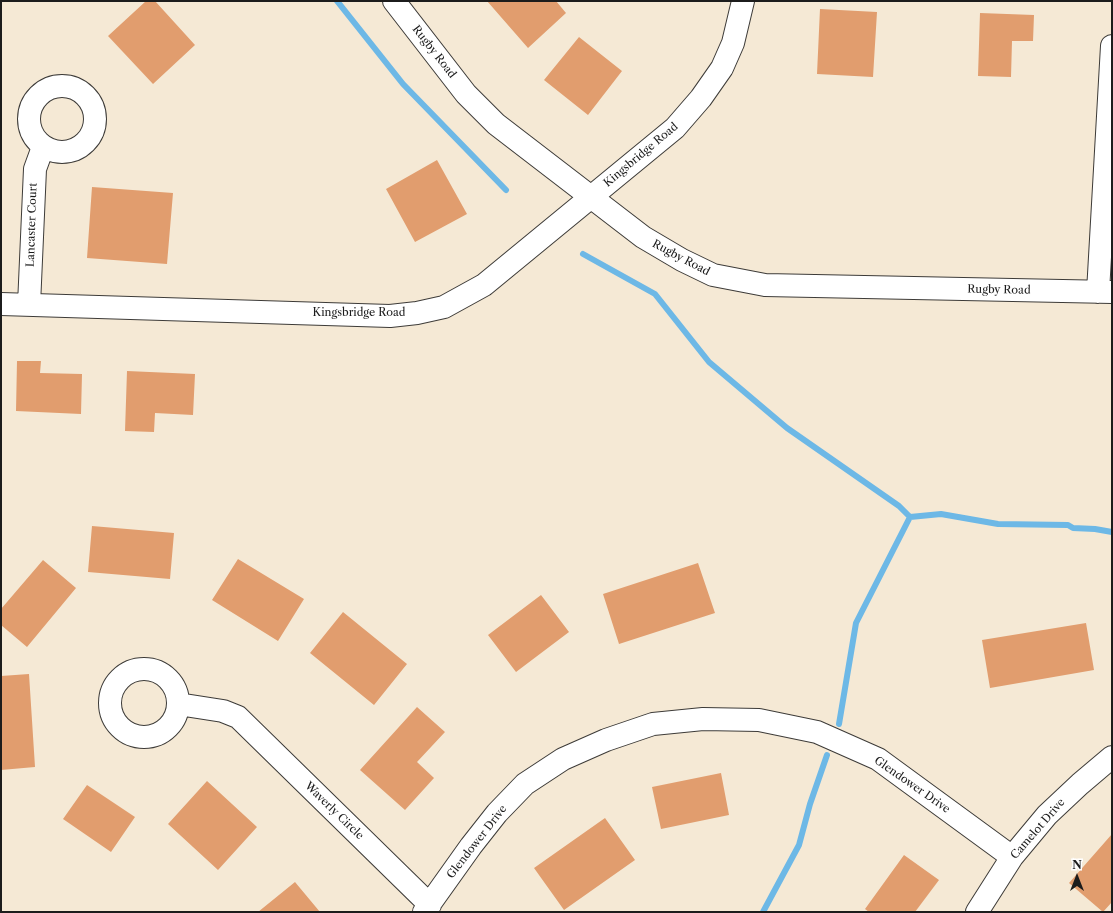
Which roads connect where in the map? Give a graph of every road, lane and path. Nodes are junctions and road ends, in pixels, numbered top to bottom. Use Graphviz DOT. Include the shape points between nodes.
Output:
graph roads {
  1 [pos="394,1"];
  2 [pos="743,1"];
  3 [pos="1112,46"];
  4 [pos="43,147"];
  5 [pos="591,197"];
  6 [pos="1105,292"];
  7 [pos="1,304"];
  8 [pos="29,305"];
  9 [pos="178,704"];
  10 [pos="1112,757"];
  11 [pos="1012,857"];
  12 [pos="427,908"];
  13 [pos="977,912"];
  1 -- 5 [label="street, Rugby Road" via="466,94 496,124"];
  2 -- 5 [label="street, Kingsbridge Road" via="733,43 722,68 701,98 675,128"];
  3 -- 6 [label="street"];
  4 -- 8 [label="street, Lancaster Court" via="35,170"];
  5 -- 6 [label="street, Rugby Road" via="644,237 682,260 713,275 736,281 766,285"];
  5 -- 8 [label="street, Kingsbridge Road" via="484,285 444,307 417,313 390,316"];
  7 -- 8 [label="street, Kingsbridge Road"];
  9 -- 12 [label="street, Waverly Circle" via="223,711 238,717"];
  10 -- 11 [label="street, Camelot Drive" via="1047,815"];
  11 -- 12 [label="street, Glendower Drive" via="878,759 816,732 759,720 703,719 653,724 606,740 563,759 525,784 497,813"];
  11 -- 13 [label="street, Camelot Drive"];
}
